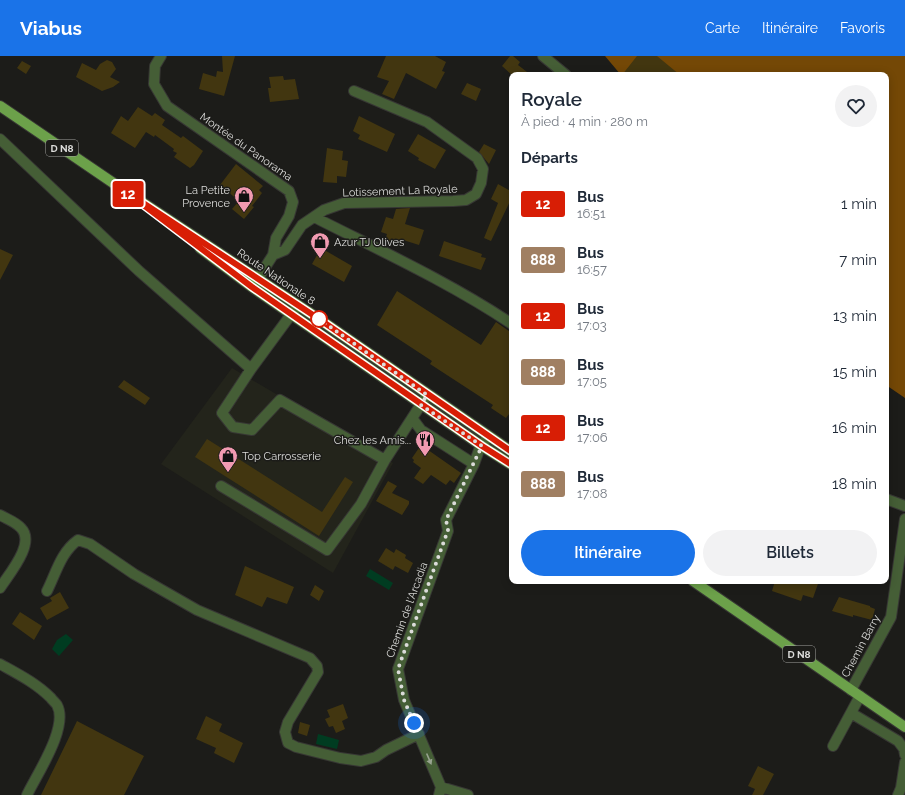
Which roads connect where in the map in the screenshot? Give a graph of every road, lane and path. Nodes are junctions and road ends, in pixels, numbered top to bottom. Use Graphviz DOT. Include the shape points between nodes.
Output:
graph roads {
  1 [pos="161,56"];
  2 [pos="543,56"];
  3 [pos="562,72"];
  4 [pos="354,91"];
  5 [pos="0,106"];
  6 [pos="0,140"];
  7 [pos="314,217"];
  8 [pos="273,255"];
  9 [pos="255,283"];
  10 [pos="298,305"];
  11 [pos="291,314"];
  12 [pos="509,322"];
  13 [pos="251,369"];
  14 [pos="427,395"];
  15 [pos="421,405"];
  16 [pos="412,418"];
  17 [pos="488,436"];
  18 [pos="482,446"];
  19 [pos="509,450"];
  20 [pos="386,460"];
  21 [pos="509,463"];
  22 [pos="474,464"];
  23 [pos="221,486"];
  24 [pos="889,500"];
  25 [pos="905,506"];
  26 [pos="0,515"];
  27 [pos="905,519"];
  28 [pos="697,584"];
  29 [pos="0,588"];
  30 [pos="47,591"];
  31 [pos="0,664"];
  32 [pos="856,693"];
  33 [pos="851,713"];
  34 [pos="905,727"];
  35 [pos="419,734"];
  36 [pos="833,746"];
  37 [pos="905,755"];
  38 [pos="905,762"];
  39 [pos="440,791"];
  40 [pos="27,795"];
  41 [pos="468,795"];
  42 [pos="898,795"];
  1 -- 8 [label="street, Montée du Panorama" via="155,66 154,84 166,106 289,190 292,202 289,216 276,238"];
  2 -- 3 [label="street"];
  4 -- 7 [label="street, Lotissement La Royale" via="427,122 477,158 483,169 481,183 476,194 466,200 344,203 324,210"];
  5 -- 9 [label="main road, Route Nationale 8 / D N8"];
  6 -- 13 [label="street" via="139,271"];
  7 -- 8 [label="street, Lotissement La Royale" via="302,225 286,250"];
  7 -- 12 [label="street" via="441,281"];
  8 -- 9 [label="street, Montée du Panorama"];
  9 -- 10 [label="main road, Route Nationale 8 / D N8"];
  9 -- 11 [label="main road, Route Nationale 8 / D N8"];
  10 -- 11 [label="street"];
  10 -- 14 [label="main road, Route Nationale 8 / D N8"];
  11 -- 13 [label="street"];
  11 -- 15 [label="main road, Route Nationale 8 / D N8"];
  13 -- 20 [label="street" via="222,413 233,427 252,430 280,400"];
  14 -- 15 [label="street"];
  14 -- 17 [label="main road, Route Nationale 8 / D N8"];
  15 -- 16 [label="street"];
  15 -- 18 [label="main road, Route Nationale 8 / D N8"];
  16 -- 20 [label="street"];
  16 -- 22 [label="street" via="421,430"];
  17 -- 18 [label="street, Chemin de l'Arcadia"];
  17 -- 19 [label="main road, Route Nationale 8 / D N8"];
  18 -- 21 [label="main road, Route Nationale 8 / D N8"];
  18 -- 22 [label="street, Chemin de l'Arcadia"];
  20 -- 23 [label="street" via="361,504 327,550"];
  22 -- 35 [label="street, Chemin de l'Arcadia" via="446,520 448,530 398,669 404,700"];
  24 -- 25 [label="street"];
  26 -- 29 [label="street" via="21,528 26,540 23,552"];
  27 -- 32 [label="street, Chemin Barry" via="891,617"];
  28 -- 32 [label="main road, D N8"];
  30 -- 35 [label="street" via="67,550 78,540 90,544 134,574 197,610 310,658 317,666 318,672 288,722 285,732 288,743 340,758 362,761 376,757"];
  31 -- 40 [label="street" via="38,687 57,705 59,714 60,724 56,738"];
  32 -- 33 [label="street, Chemin Barry"];
  32 -- 34 [label="main road, D N8"];
  33 -- 36 [label="street, Chemin Barry"];
  33 -- 37 [label="street" via="898,741"];
  35 -- 39 [label="street, Chemin de l'Arcadia, one-way"];
  38 -- 42 [label="street"];
  39 -- 41 [label="street"];
}
